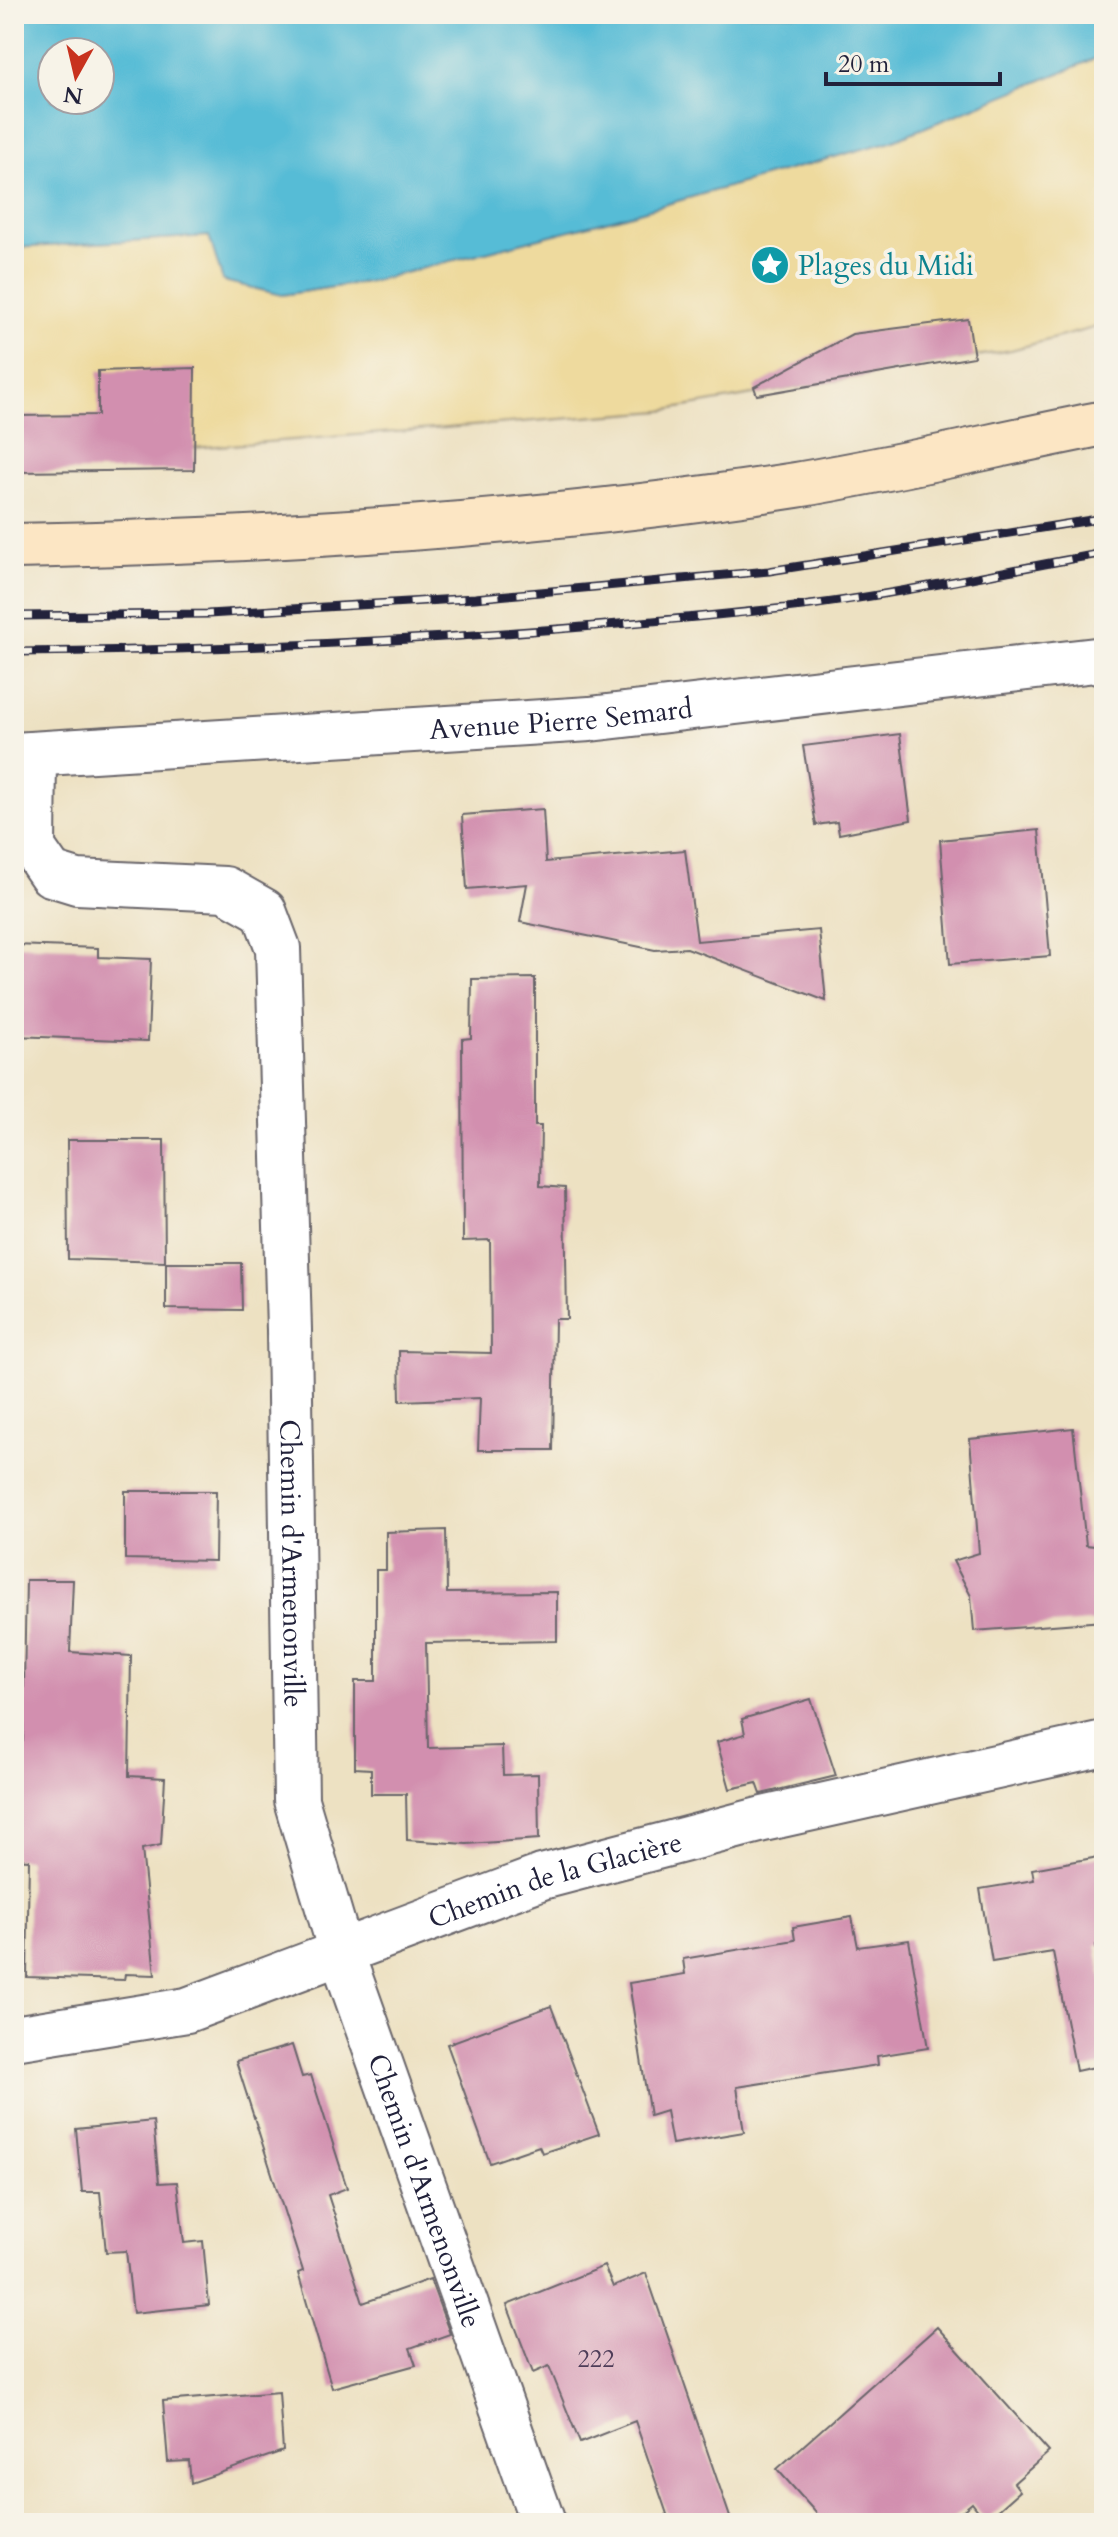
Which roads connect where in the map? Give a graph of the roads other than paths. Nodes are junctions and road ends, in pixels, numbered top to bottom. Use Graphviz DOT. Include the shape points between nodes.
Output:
graph roads {
  1 [pos="1104,423"];
  2 [pos="14,546"];
  3 [pos="1104,659"];
  4 [pos="24,755"];
  5 [pos="1104,1743"];
  6 [pos="342,1955"];
  7 [pos="14,2038"];
  8 [pos="543,2523"];
  1 -- 2 [label="main road" via="797,484 496,522 204,542"];
  3 -- 4 [label="street, Avenue Pierre Semard" via="590,719"];
  4 -- 6 [label="street, Chemin d'Armenonville" via="33,848 51,874 77,882 225,889 264,911 278,948 296,1800"];
  5 -- 6 [label="street, Chemin de la Glacière" via="763,1819 542,1877"];
  6 -- 7 [label="street, Chemin de la Glacière" via="187,2010"];
  6 -- 8 [label="street, Chemin d'Armenonville"];
}
